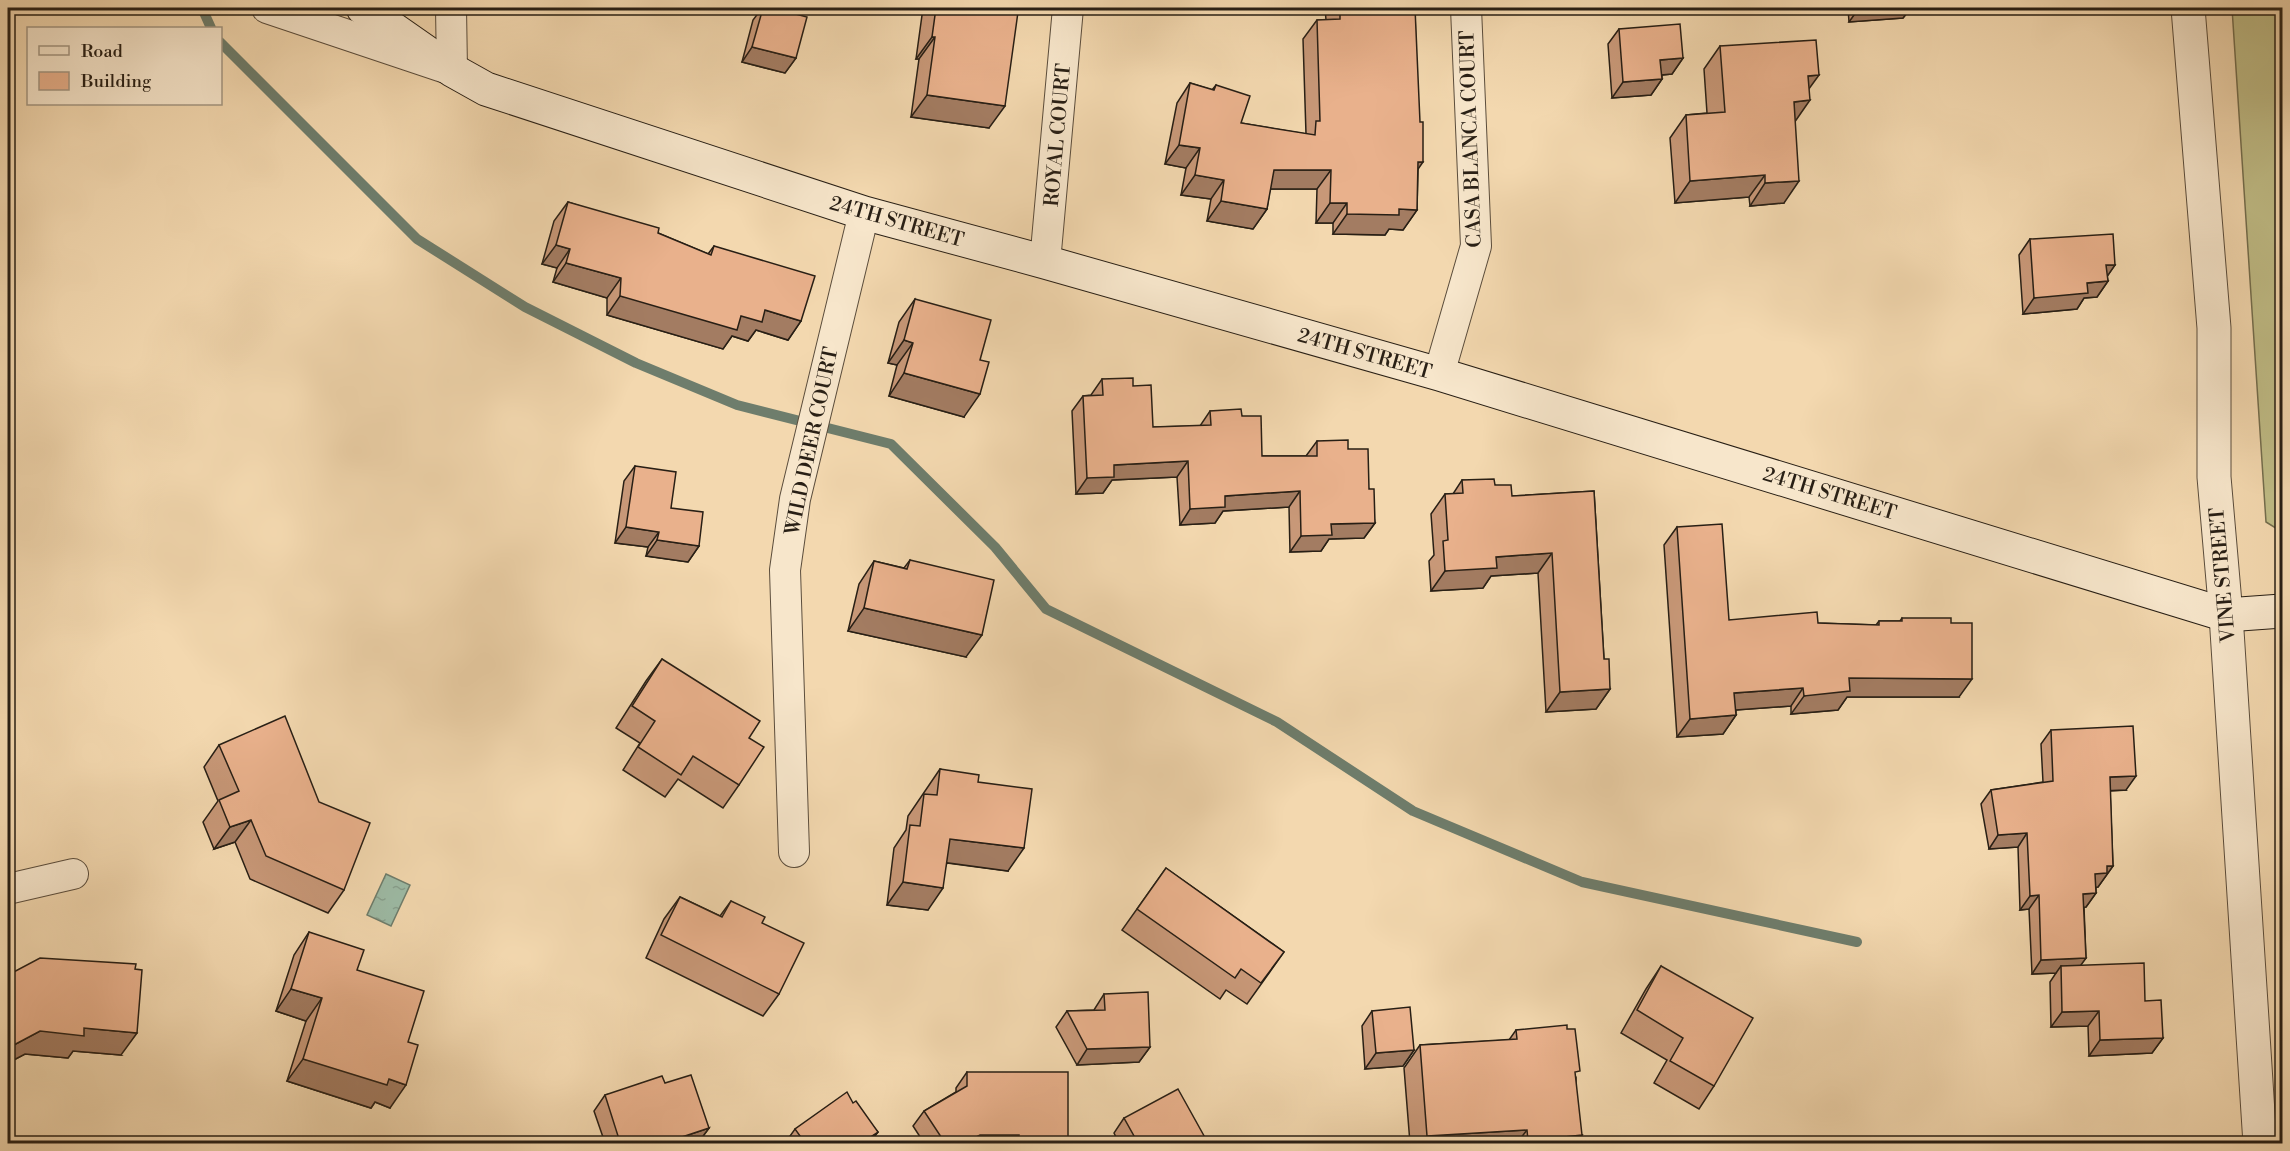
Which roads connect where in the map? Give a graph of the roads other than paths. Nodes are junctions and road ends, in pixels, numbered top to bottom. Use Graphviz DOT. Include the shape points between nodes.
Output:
graph roads {
  1 [pos="267,8"];
  2 [pos="363,8"];
  3 [pos="451,8"];
  4 [pos="1068,8"];
  5 [pos="1466,8"];
  6 [pos="2188,8"];
  7 [pos="452,70"];
  8 [pos="864,213"];
  9 [pos="1045,262"];
  10 [pos="1439,374"];
  11 [pos="2283,611"];
  12 [pos="2226,615"];
  13 [pos="794,852"];
  14 [pos="73,874"];
  15 [pos="8,889"];
  16 [pos="2260,1143"];
  1 -- 7 [label="street"];
  2 -- 7 [label="main road, 24TH STREET"];
  3 -- 7 [label="street"];
  4 -- 9 [label="street, ROYAL COURT"];
  5 -- 10 [label="street, CASA BLANCA COURT" via="1476,246"];
  6 -- 12 [label="main road, VINE STREET" via="2214,328 2214,477"];
  7 -- 8 [label="main road, 24TH STREET" via="486,89"];
  8 -- 9 [label="main road, 24TH STREET"];
  8 -- 13 [label="street, WILD DEER COURT" via="795,499 785,570"];
  9 -- 10 [label="main road, 24TH STREET"];
  10 -- 12 [label="main road, 24TH STREET"];
  11 -- 12 [label="main road, 24TH STREET"];
  12 -- 16 [label="main road, VINE STREET"];
  14 -- 15 [label="street"];
}
